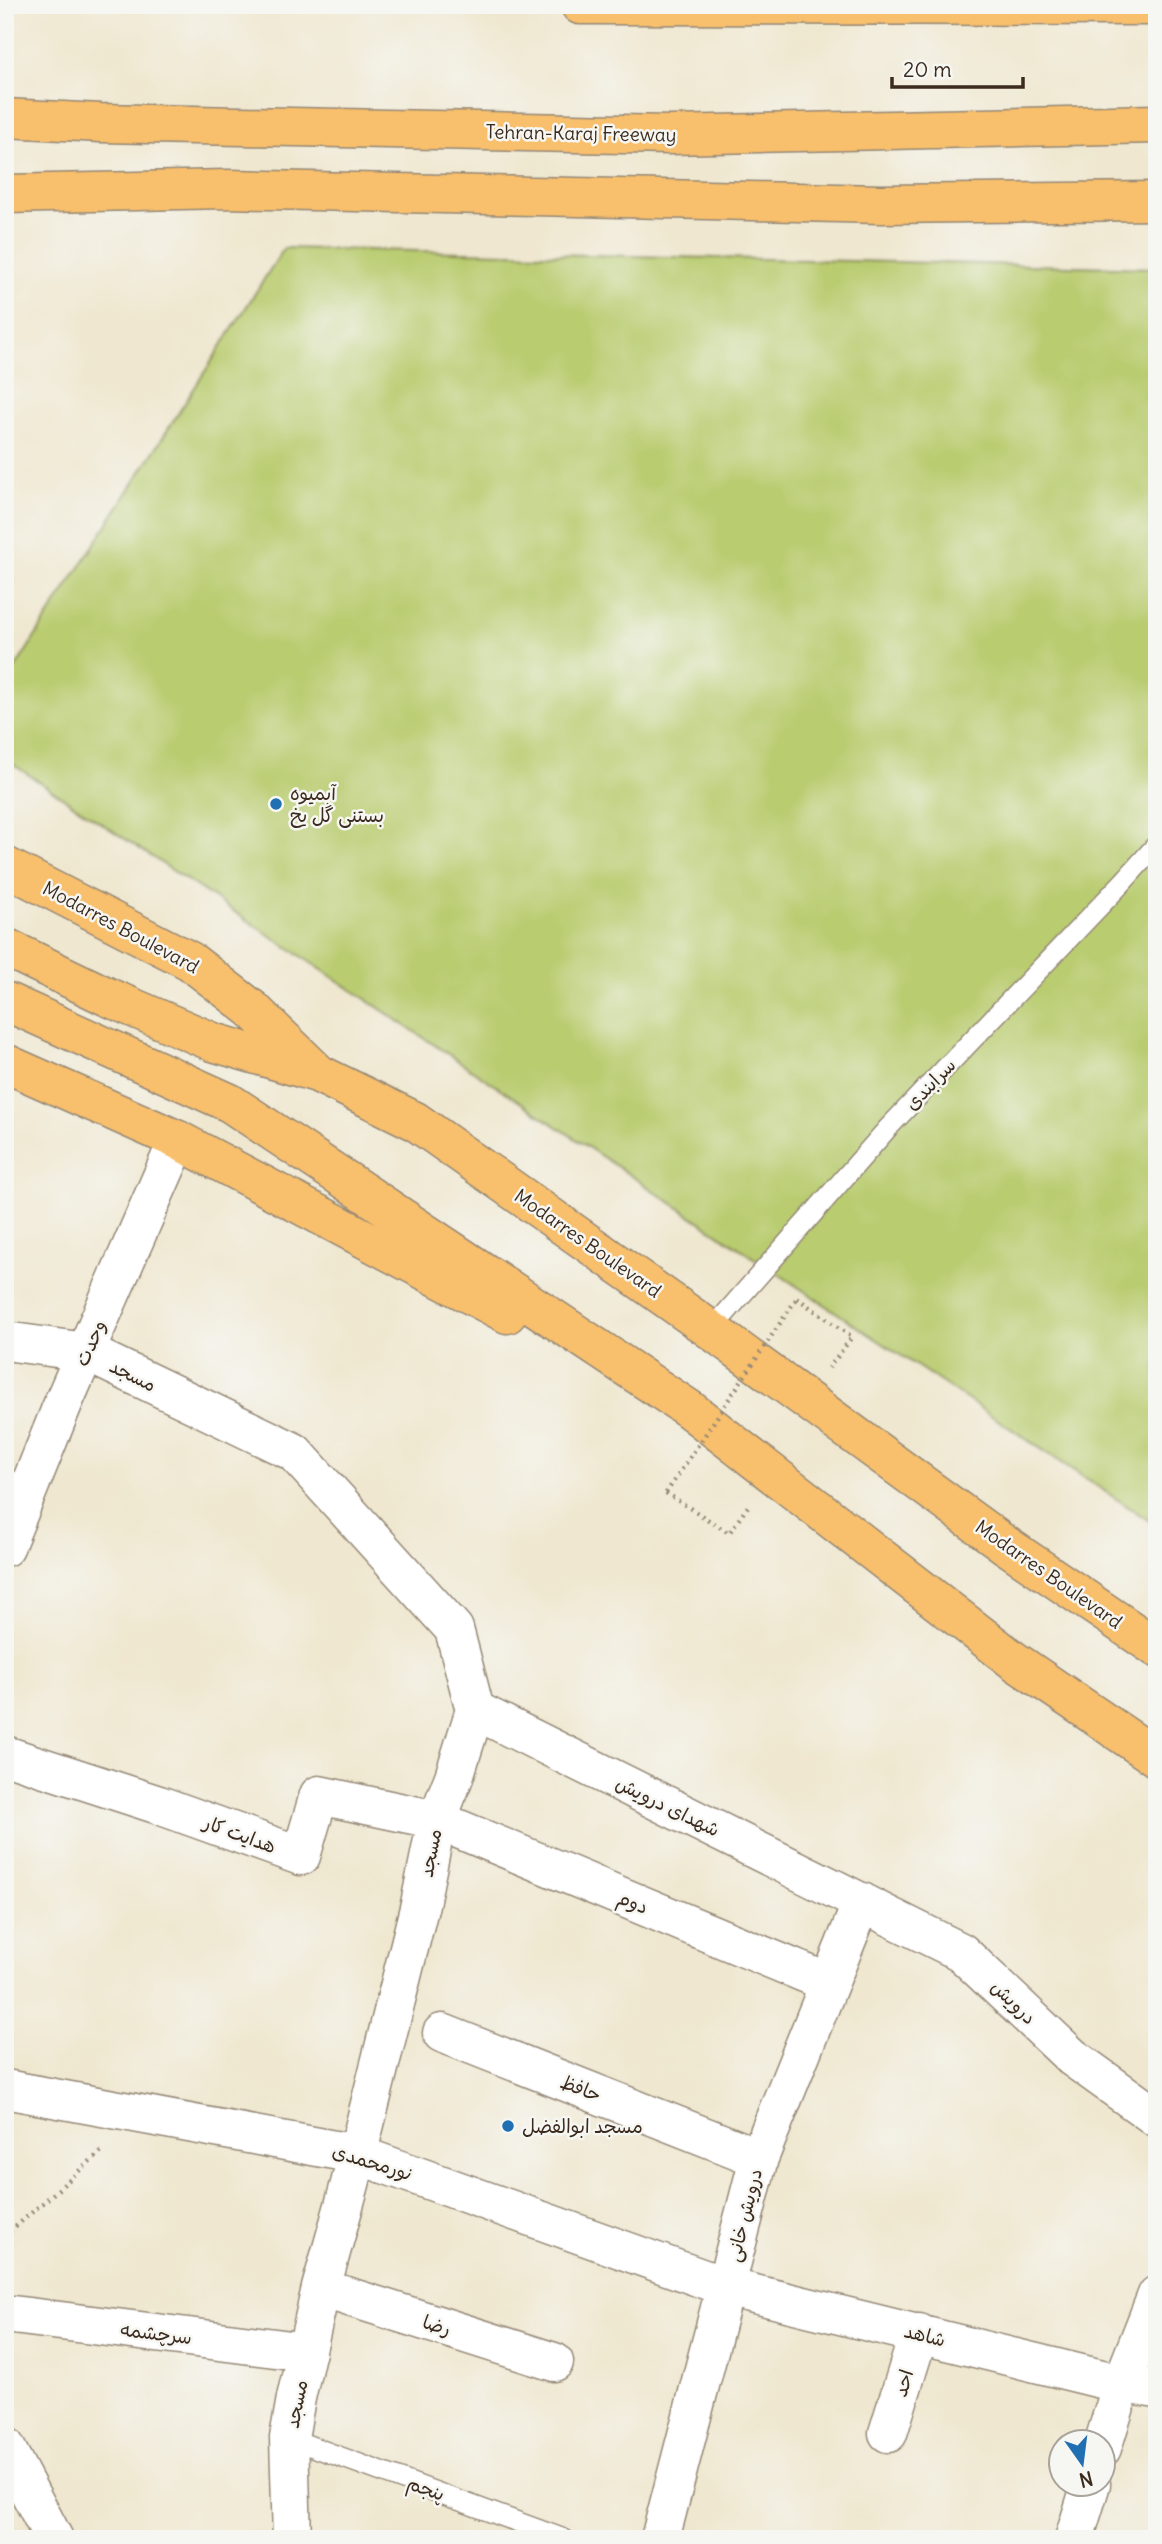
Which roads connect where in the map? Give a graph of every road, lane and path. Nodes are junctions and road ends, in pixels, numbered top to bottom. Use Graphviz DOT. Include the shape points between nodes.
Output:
graph roads {
  1 [pos="580,5"];
  2 [pos="1157,6"];
  3 [pos="5,118"];
  4 [pos="101,123"];
  5 [pos="1157,124"];
  6 [pos="5,133"];
  7 [pos="5,194"];
  8 [pos="1157,201"];
  9 [pos="1157,844"];
  10 [pos="5,866"];
  11 [pos="5,947"];
  12 [pos="5,1001"];
  13 [pos="5,1063"];
  14 [pos="319,1074"];
  15 [pos="177,1140"];
  16 [pos="711,1330"];
  17 [pos="852,1337"];
  18 [pos="5,1341"];
  19 [pos="86,1352"];
  20 [pos="690,1409"];
  21 [pos="729,1533"];
  22 [pos="5,1548"];
  23 [pos="1157,1648"];
  24 [pos="475,1710"];
  25 [pos="5,1755"];
  26 [pos="1157,1758"];
  27 [pos="437,1821"];
  28 [pos="862,1902"];
  29 [pos="830,1983"];
  30 [pos="442,2034"];
  31 [pos="5,2089"];
  32 [pos="145,2114"];
  33 [pos="1157,2118"];
  34 [pos="356,2154"];
  35 [pos="759,2158"];
  36 [pos="5,2236"];
  37 [pos="726,2287"];
  38 [pos="321,2288"];
  39 [pos="1157,2295"];
  40 [pos="5,2314"];
  41 [pos="919,2333"];
  42 [pos="307,2353"];
  43 [pos="554,2362"];
  44 [pos="1140,2387"];
  45 [pos="1114,2428"];
  46 [pos="888,2433"];
  47 [pos="289,2438"];
  48 [pos="5,2446"];
  49 [pos="1087,2498"];
  50 [pos="54,2539"];
  51 [pos="292,2539"];
  52 [pos="564,2539"];
  53 [pos="660,2539"];
  54 [pos="1074,2539"];
  1 -- 2 [label="highway"];
  3 -- 4 [label="highway, Tehran-Karaj Freeway"];
  4 -- 5 [label="highway, Tehran-Karaj Freeway" via="670,135"];
  4 -- 6 [label="highway"];
  7 -- 8 [label="highway" via="226,190 881,204"];
  9 -- 16 [label="lane, سرابندی" via="888,1128"];
  10 -- 14 [label="highway, Modarres Boulevard" via="190,961 253,1009"];
  11 -- 14 [label="highway" via="213,1042"];
  12 -- 20 [label="highway" via="230,1103"];
  13 -- 15 [label="highway"];
  14 -- 16 [label="highway, Modarres Boulevard" via="415,1122"];
  15 -- 19 [label="street, وحدت"];
  15 -- 20 [label="highway"];
  16 -- 23 [label="highway, Modarres Boulevard" via="1004,1544"];
  17 -- 21 [label="path, bridge" via="797,1298 666,1493"];
  18 -- 19 [label="street, مسجد"];
  19 -- 22 [label="street, وحدت"];
  19 -- 24 [label="street, مسجد" via="294,1452 454,1629"];
  20 -- 26 [label="highway" via="1013,1660"];
  24 -- 27 [label="street, مسجد"];
  24 -- 28 [label="street, شهدای درویش"];
  25 -- 27 [label="street, هدایت کار" via="300,1856 319,1795"];
  27 -- 29 [label="street, دوم"];
  27 -- 34 [label="street, مسجد"];
  28 -- 29 [label="street, درویش خانی"];
  28 -- 33 [label="street, درویش" via="961,1952 1072,2057"];
  29 -- 35 [label="street, درویش خانی"];
  30 -- 35 [label="street, حافظ"];
  31 -- 32 [label="street, نورمحمدی"];
  32 -- 34 [label="street, نورمحمدی"];
  32 -- 36 [label="path"];
  34 -- 37 [label="street, نورمحمدی"];
  34 -- 38 [label="street, مسجد"];
  35 -- 37 [label="street, درویش خانی"];
  37 -- 41 [label="street, شاهد"];
  37 -- 53 [label="street, درویش خانی"];
  38 -- 42 [label="street, مسجد"];
  38 -- 43 [label="street, رضا"];
  39 -- 44 [label="street"];
  40 -- 42 [label="street, سرچشمه"];
  41 -- 44 [label="street, شاهد"];
  41 -- 46 [label="street, احد"];
  42 -- 47 [label="street, مسجد"];
  44 -- 45 [label="street"];
  47 -- 51 [label="street, مسجد"];
  47 -- 52 [label="lane, پنجم"];
  48 -- 50 [label="street"];
  49 -- 54 [label="street"];
}
